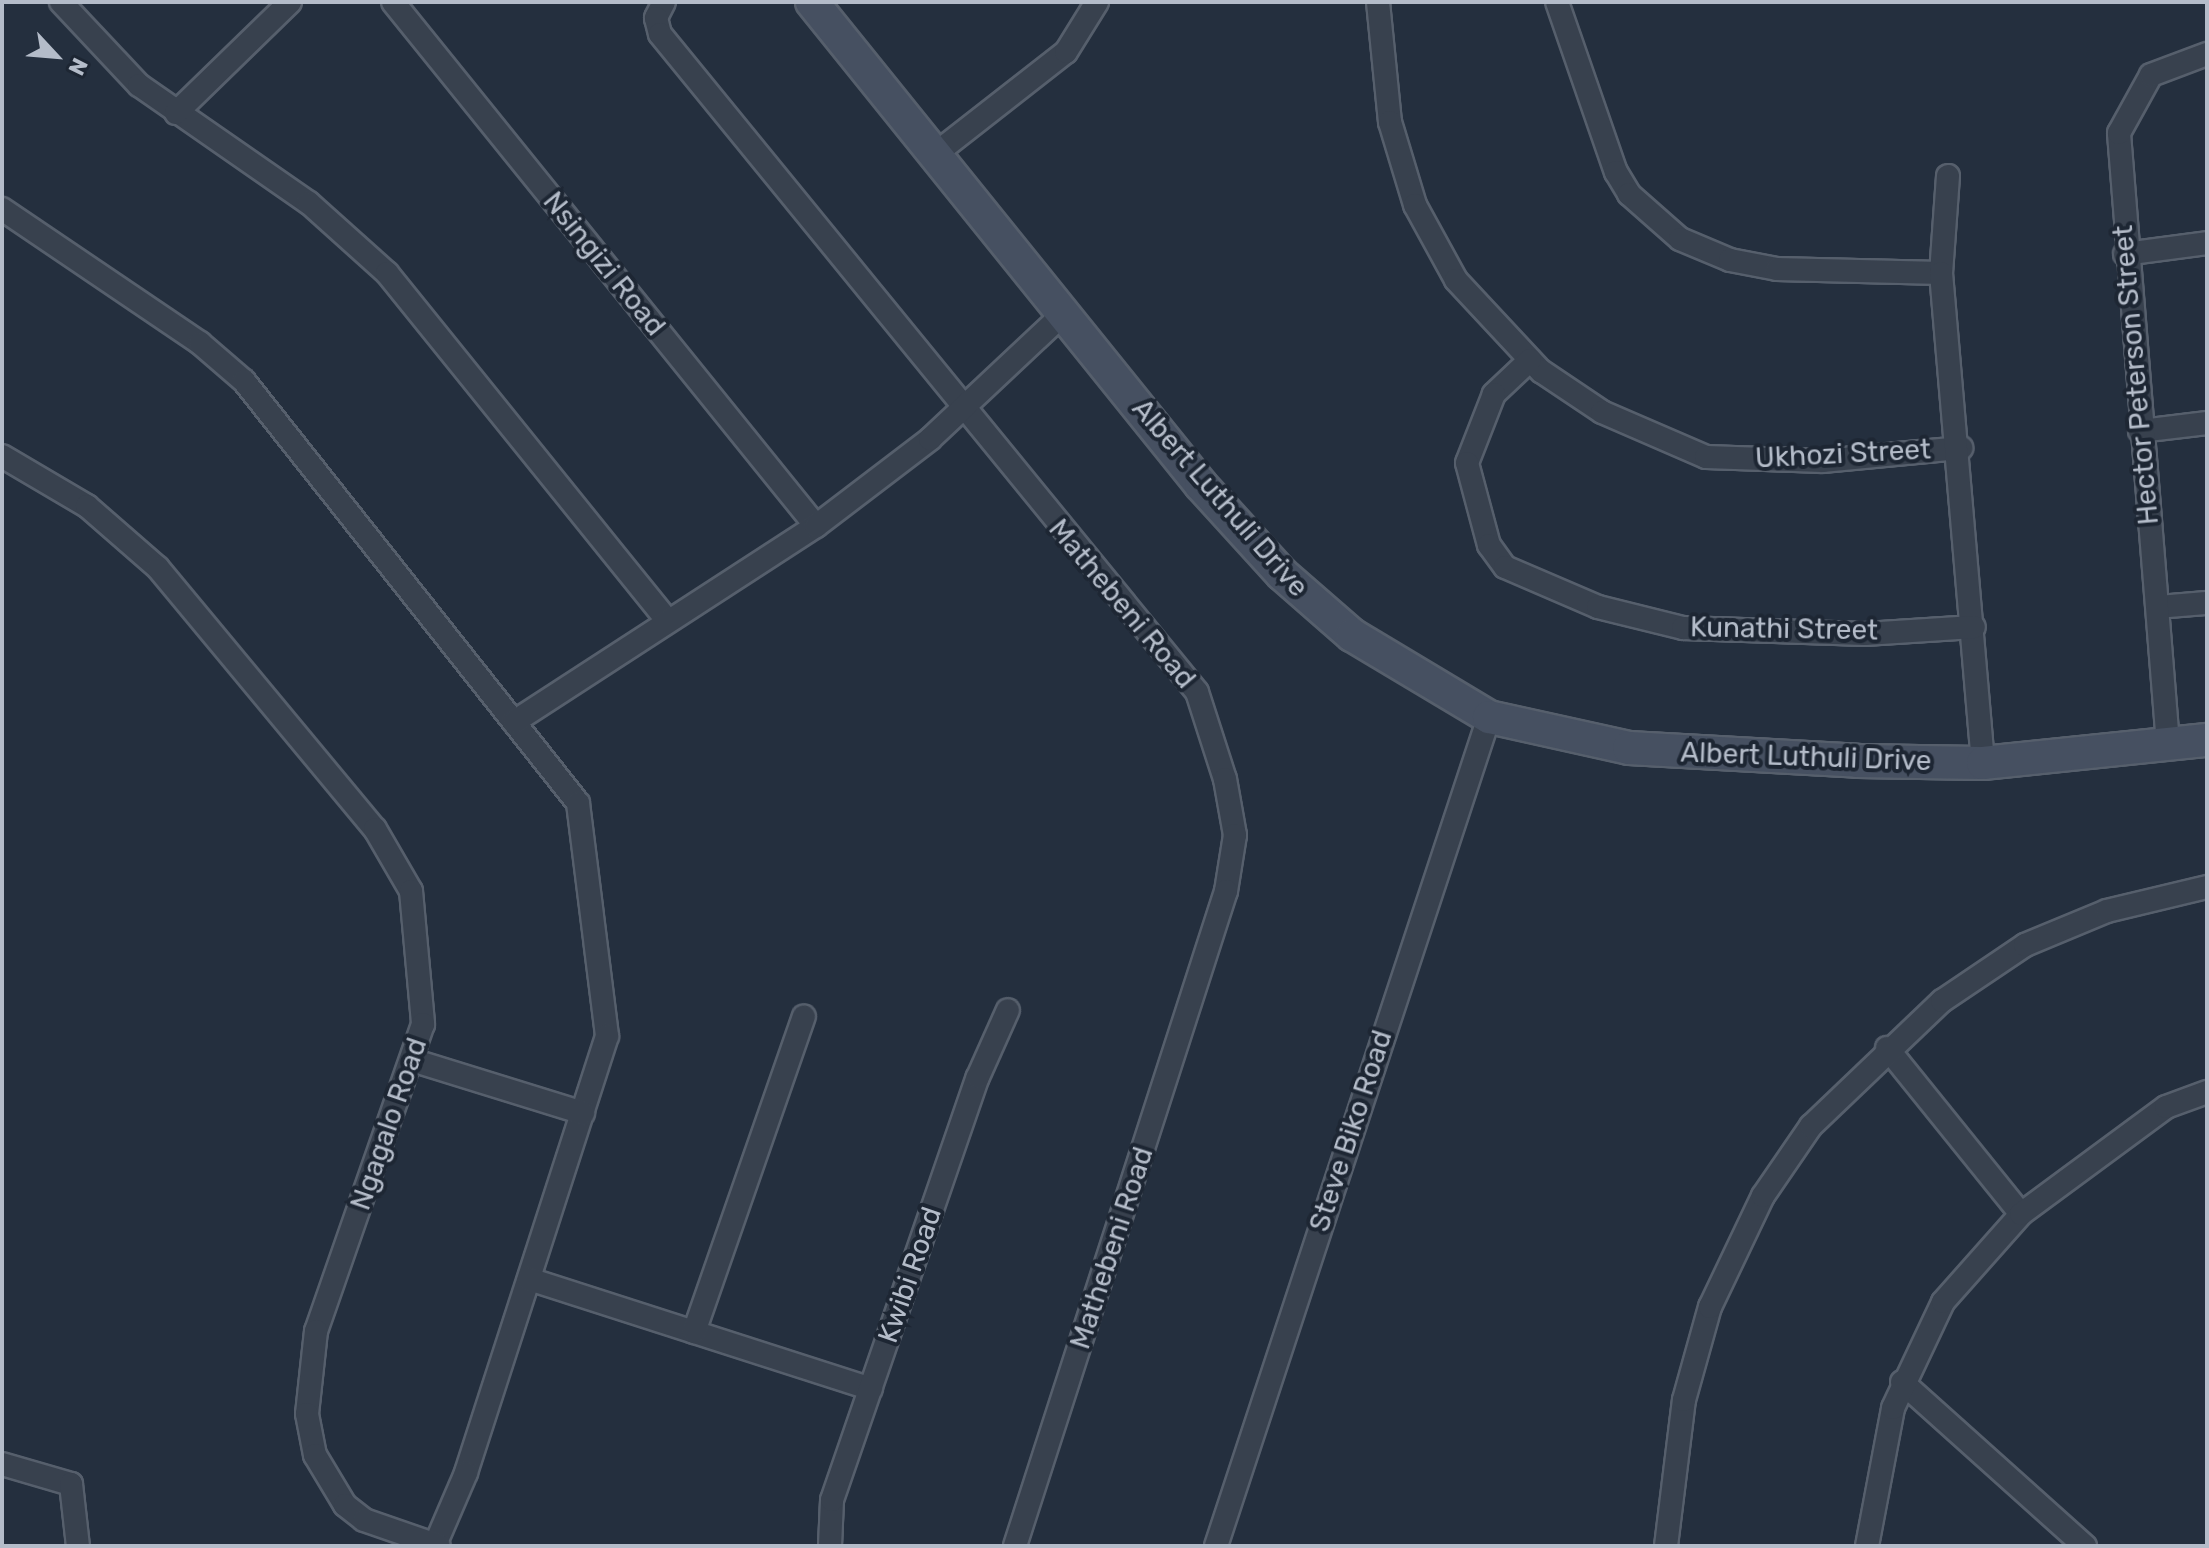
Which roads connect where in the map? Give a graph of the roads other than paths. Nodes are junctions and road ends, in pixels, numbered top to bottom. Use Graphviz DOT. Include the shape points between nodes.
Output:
graph roads {
  1 [pos="61,2"];
  2 [pos="290,2"];
  3 [pos="393,2"];
  4 [pos="664,2"];
  5 [pos="812,2"];
  6 [pos="1097,2"];
  7 [pos="1378,2"];
  8 [pos="1557,2"];
  9 [pos="2207,54"];
  10 [pos="176,113"];
  11 [pos="934,155"];
  12 [pos="1948,176"];
  13 [pos="2,209"];
  14 [pos="2207,243"];
  15 [pos="2125,254"];
  16 [pos="1941,273"];
  17 [pos="1063,314"];
  18 [pos="1530,360"];
  19 [pos="961,410"];
  20 [pos="2207,423"];
  21 [pos="2140,431"];
  22 [pos="1961,448"];
  23 [pos="2,456"];
  24 [pos="816,526"];
  25 [pos="2207,603"];
  26 [pos="2158,607"];
  27 [pos="665,618"];
  28 [pos="1974,627"];
  29 [pos="1489,717"];
  30 [pos="514,722"];
  31 [pos="2207,740"];
  32 [pos="2168,744"];
  33 [pos="1983,763"];
  34 [pos="2207,887"];
  35 [pos="1008,1010"];
  36 [pos="804,1017"];
  37 [pos="1887,1048"];
  38 [pos="415,1061"];
  39 [pos="2207,1092"];
  40 [pos="583,1113"];
  41 [pos="2021,1214"];
  42 [pos="529,1279"];
  43 [pos="694,1332"];
  44 [pos="1902,1382"];
  45 [pos="871,1389"];
  46 [pos="2,1464"];
  47 [pos="437,1545"];
  48 [pos="78,1546"];
  49 [pos="830,1546"];
  50 [pos="1015,1546"];
  51 [pos="1216,1546"];
  52 [pos="1666,1546"];
  53 [pos="1867,1546"];
  54 [pos="2085,1546"];
  1 -- 10 [label="street"];
  2 -- 10 [label="street"];
  3 -- 24 [label="street, Nsingizi Road"];
  4 -- 19 [label="street, Mathebeni Road" via="656,18 660,34"];
  5 -- 11 [label="street, Albert Luthuli Drive"];
  6 -- 11 [label="street" via="1066,52"];
  7 -- 18 [label="street, Ukhozi Street" via="1390,122 1415,205 1456,280"];
  8 -- 16 [label="street" via="1616,172 1629,194 1680,239 1730,260 1777,269"];
  9 -- 15 [label="street, Hector Peterson Street" via="2151,75 2123,116 2117,159"];
  10 -- 27 [label="street" via="309,203 387,273"];
  11 -- 17 [label="street, Albert Luthuli Drive"];
  12 -- 16 [label="street"];
  13 -- 30 [label="street" via="244,381"];
  14 -- 15 [label="street"];
  15 -- 21 [label="street, Hector Peterson Street"];
  16 -- 22 [label="street"];
  17 -- 19 [label="street"];
  17 -- 29 [label="street, Albert Luthuli Drive" via="1201,485 1311,602"];
  18 -- 22 [label="street, Ukhozi Street" via="1602,412 1706,457 1823,461"];
  18 -- 28 [label="street, Kunathi Street" via="1487,406 1467,463 1489,545 1505,567 1586,603 1683,628 1865,634"];
  19 -- 24 [label="street"];
  19 -- 50 [label="street, Mathebeni Road" via="1197,692 1212,726 1235,835 1216,927"];
  20 -- 21 [label="street"];
  21 -- 26 [label="street, Hector Peterson Street"];
  22 -- 28 [label="street"];
  23 -- 38 [label="street, Ngagalo Road" via="87,506 158,568 375,829 411,891 418,923 424,990"];
  24 -- 27 [label="street" via="731,586"];
  25 -- 26 [label="street"];
  26 -- 32 [label="street, Hector Peterson Street"];
  27 -- 30 [label="street"];
  28 -- 33 [label="street"];
  29 -- 33 [label="street, Albert Luthuli Drive" via="1644,749"];
  29 -- 51 [label="street, Steve Biko Road"];
  30 -- 40 [label="street" via="566,779 582,815 609,1024"];
  31 -- 32 [label="street, Albert Luthuli Drive"];
  32 -- 33 [label="street, Albert Luthuli Drive"];
  34 -- 37 [label="street" via="2044,934 1975,977"];
  35 -- 45 [label="street, Kwibi Road" via="978,1077"];
  36 -- 43 [label="street"];
  37 -- 41 [label="street"];
  37 -- 52 [label="street" via="1794,1149 1719,1283 1688,1380"];
  38 -- 40 [label="street"];
  38 -- 47 [label="street, Ngagalo Road" via="316,1331 307,1414 315,1455 345,1505 364,1520"];
  39 -- 41 [label="street" via="2166,1107"];
  40 -- 42 [label="street"];
  41 -- 44 [label="street" via="1943,1302"];
  42 -- 43 [label="street"];
  42 -- 47 [label="street"];
  43 -- 45 [label="street"];
  44 -- 53 [label="street"];
  44 -- 54 [label="street"];
  45 -- 49 [label="street, Kwibi Road" via="832,1500"];
  46 -- 48 [label="street" via="71,1484"];
}
